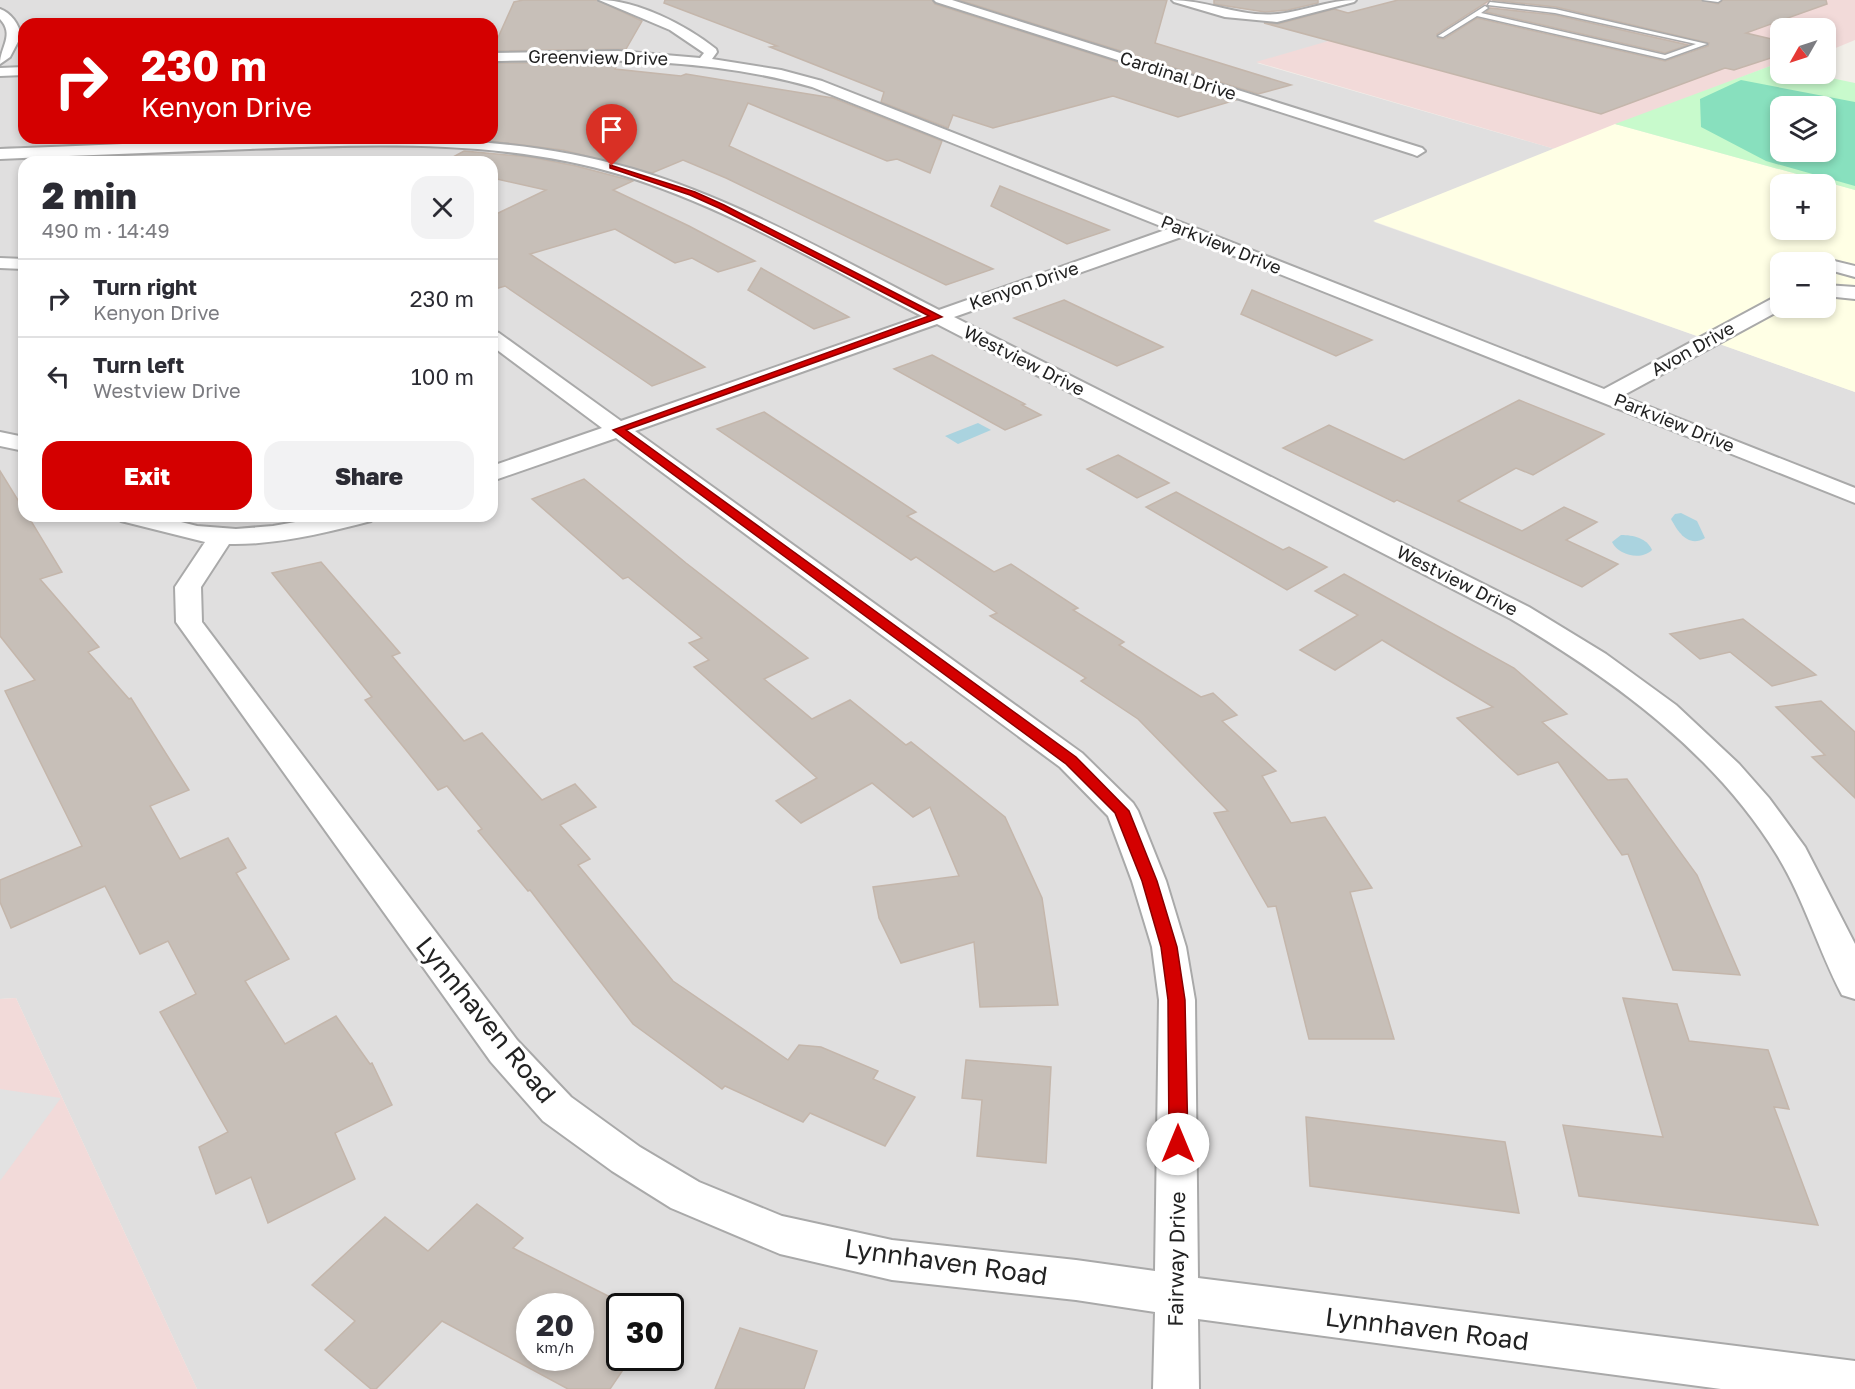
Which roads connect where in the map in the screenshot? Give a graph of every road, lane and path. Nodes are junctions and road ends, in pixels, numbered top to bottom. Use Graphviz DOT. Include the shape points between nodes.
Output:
graph roads {
  1 [pos="605,0"];
  2 [pos="940,0"];
  3 [pos="1178,0"];
  4 [pos="1350,0"];
  5 [pos="1501,0"];
  6 [pos="1706,0"];
  7 [pos="1718,0"];
  8 [pos="1490,4"];
  9 [pos="0,13"];
  10 [pos="1477,14"];
  11 [pos="1441,36"];
  12 [pos="498,57"];
  13 [pos="0,60"];
  14 [pos="704,62"];
  15 [pos="18,71"];
  16 [pos="0,72"];
  17 [pos="276,144"];
  18 [pos="464,144"];
  19 [pos="1417,151"];
  20 [pos="0,154"];
  21 [pos="1183,230"];
  22 [pos="0,263"];
  23 [pos="18,264"];
  24 [pos="1836,267"];
  25 [pos="1855,272"];
  26 [pos="1836,291"];
  27 [pos="1855,292"];
  28 [pos="1770,307"];
  29 [pos="937,317"];
  30 [pos="498,341"];
  31 [pos="1606,396"];
  32 [pos="618,430"];
  33 [pos="0,439"];
  34 [pos="18,443"];
  35 [pos="498,472"];
  36 [pos="1855,496"];
  37 [pos="151,522"];
  38 [pos="330,522"];
  39 [pos="221,536"];
  40 [pos="1855,985"];
  41 [pos="1178,1296"];
  42 [pos="1855,1384"];
  43 [pos="1176,1389"];
  1 -- 14 [label="street" via="679,29 700,42 711,52"];
  2 -- 19 [label="street, Cardinal Drive"];
  3 -- 4 [label="street" via="1225,13 1277,18"];
  5 -- 8 [label="lane"];
  6 -- 7 [label="lane"];
  8 -- 10 [label="lane"];
  8 -- 10 [label="lane" via="1555,11 1704,44 1665,57"];
  9 -- 13 [label="street" via="9,20 14,33 10,50"];
  10 -- 11 [label="lane"];
  12 -- 14 [label="street, Greenview Drive" via="618,55"];
  14 -- 21 [label="street, Parkview Drive" via="782,74 817,84"];
  15 -- 16 [label="street"];
  17 -- 20 [label="street, Westview Drive"];
  18 -- 29 [label="street, Westview Drive" via="558,154 612,166 693,194"];
  21 -- 29 [label="street, Kenyon Drive"];
  21 -- 31 [label="street, Parkview Drive"];
  22 -- 23 [label="street"];
  24 -- 25 [label="street"];
  26 -- 27 [label="street"];
  28 -- 31 [label="street, Avon Drive"];
  29 -- 32 [label="street, Kenyon Drive"];
  29 -- 40 [label="street, Westview Drive" via="1520,613 1630,681 1689,730 1743,786 1787,844 1830,924"];
  30 -- 32 [label="street, Fairway Drive"];
  31 -- 36 [label="street, Parkview Drive"];
  32 -- 35 [label="street, Kenyon Drive"];
  32 -- 41 [label="street, Fairway Drive" via="1071,760 1122,811 1166,936 1177,1000"];
  33 -- 34 [label="street"];
  37 -- 39 [label="street"];
  38 -- 39 [label="street" via="278,532"];
  39 -- 41 [label="street, Lynnhaven Road" via="188,587 189,622 465,1000 504,1051 557,1109 626,1159 685,1195 780,1235 892,1260 1076,1280"];
  41 -- 42 [label="street, Lynnhaven Road"];
  41 -- 43 [label="street, Fairway Drive"];
}
